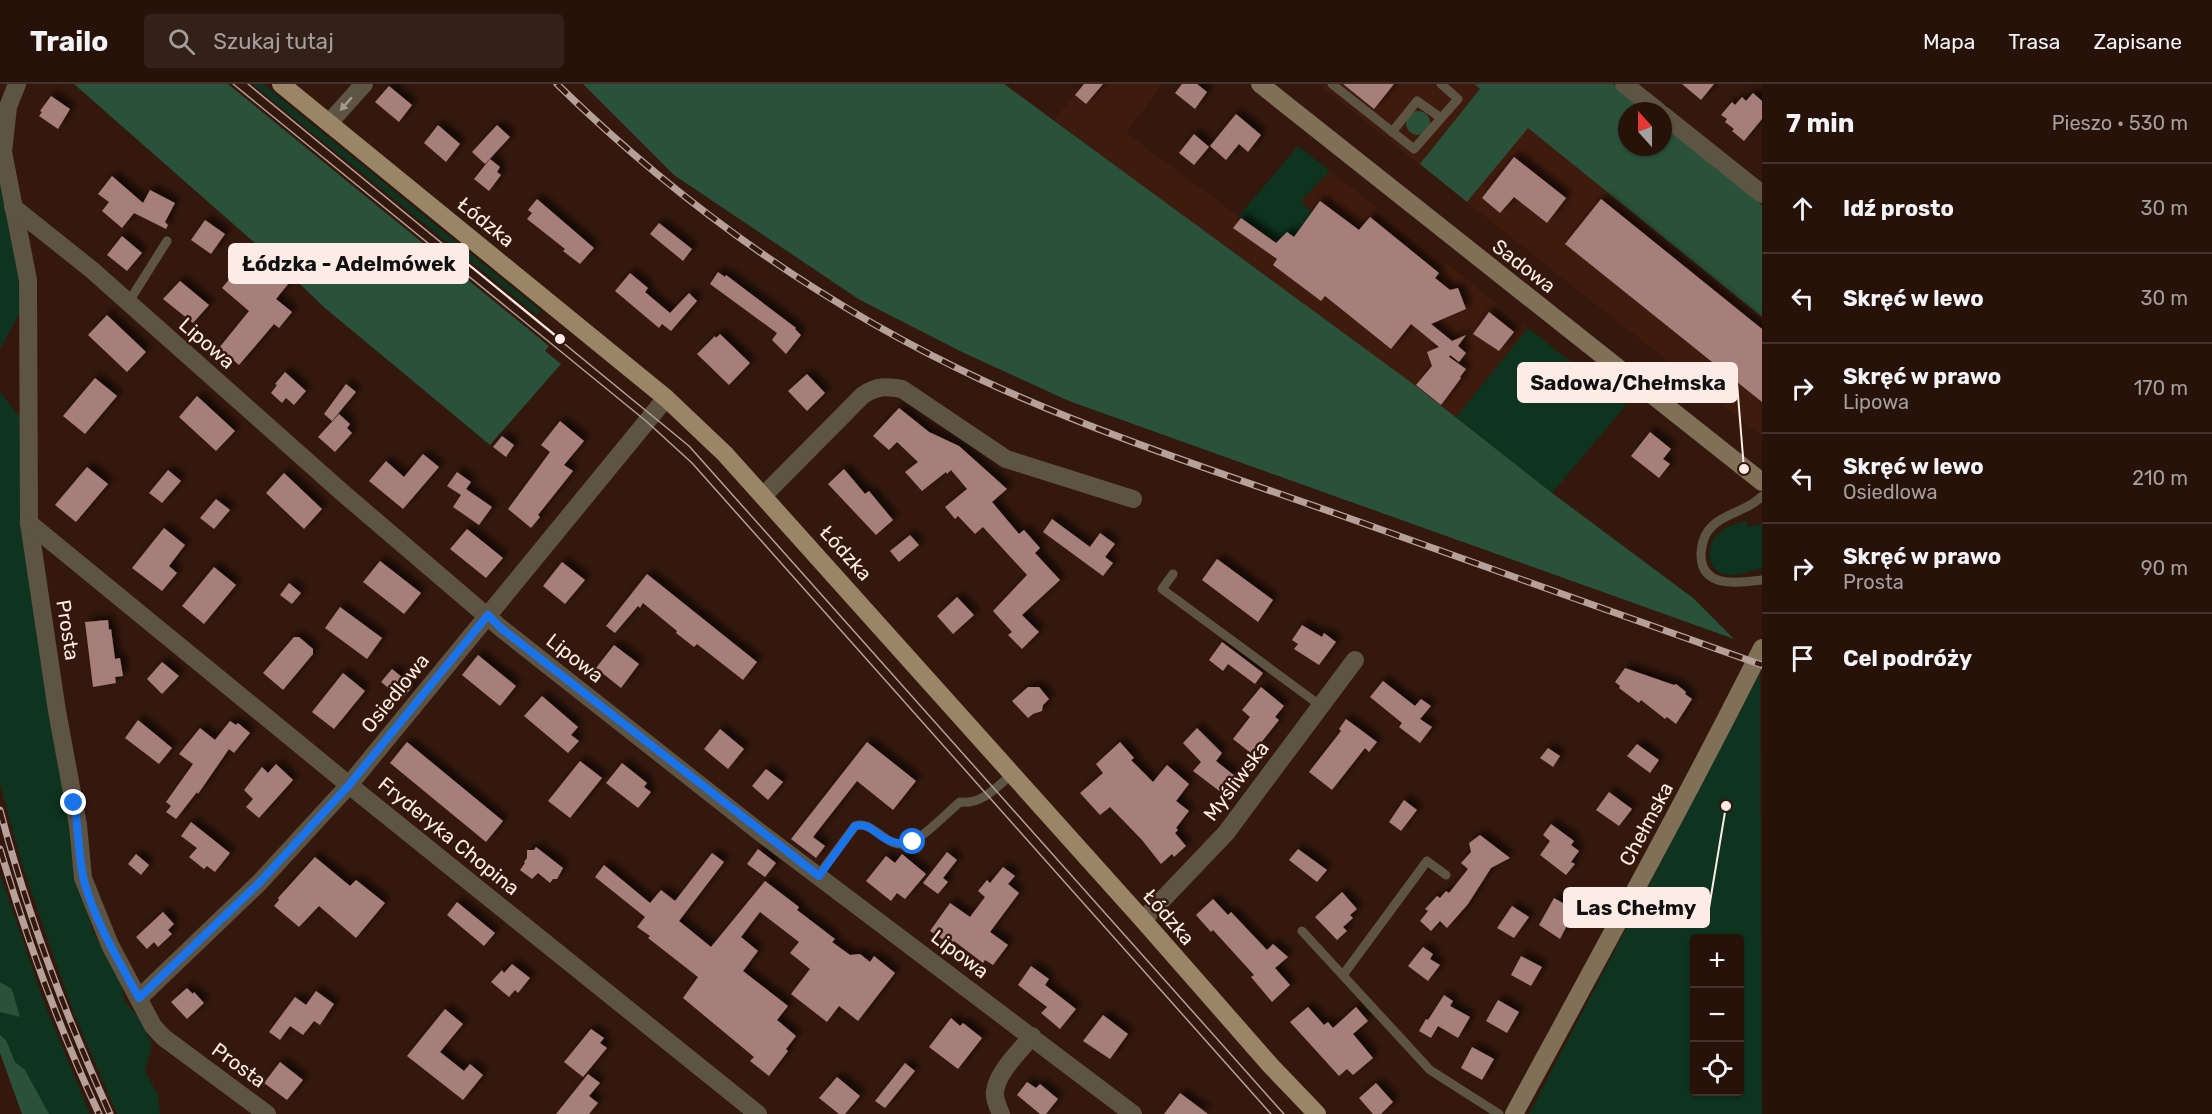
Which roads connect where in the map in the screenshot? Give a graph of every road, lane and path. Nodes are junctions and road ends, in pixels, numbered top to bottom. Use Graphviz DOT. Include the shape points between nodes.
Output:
graph roads {
  1 [pos="17,84"];
  2 [pos="281,84"];
  3 [pos="364,84"];
  4 [pos="1260,84"];
  5 [pos="1332,84"];
  6 [pos="1441,84"];
  7 [pos="1624,84"];
  8 [pos="1647,102"];
  9 [pos="1441,118"];
  10 [pos="1672,122"];
  11 [pos="329,123"];
  12 [pos="1392,132"];
  13 [pos="1762,194"];
  14 [pos="13,207"];
  15 [pos="167,241"];
  16 [pos="128,303"];
  17 [pos="666,398"];
  18 [pos="1762,482"];
  19 [pos="764,495"];
  20 [pos="1762,496"];
  21 [pos="1133,499"];
  22 [pos="29,523"];
  23 [pos="1173,574"];
  24 [pos="1762,580"];
  25 [pos="488,615"];
  26 [pos="1762,648"];
  27 [pos="1355,660"];
  28 [pos="1321,706"];
  29 [pos="1012,774"];
  30 [pos="349,785"];
  31 [pos="1446,875"];
  32 [pos="819,876"];
  33 [pos="1143,920"];
  34 [pos="1302,931"];
  35 [pos="1343,975"];
  36 [pos="139,998"];
  37 [pos="1032,1036"];
  38 [pos="267,1114"];
  39 [pos="758,1114"];
  40 [pos="1001,1114"];
  41 [pos="1133,1114"];
  42 [pos="1317,1114"];
  43 [pos="1499,1114"];
  44 [pos="1514,1114"];
  1 -- 14 [label="street, Prosta" via="8,107 3,152"];
  2 -- 11 [label="main road, Łódzka"];
  3 -- 11 [label="street, one-way"];
  4 -- 18 [label="street, Sadowa"];
  5 -- 12 [label="lane"];
  6 -- 9 [label="lane" via="1458,99"];
  7 -- 8 [label="street"];
  9 -- 12 [label="lane" via="1414,149"];
  9 -- 12 [label="lane" via="1417,101"];
  10 -- 13 [label="street"];
  11 -- 17 [label="main road, Łódzka"];
  14 -- 16 [label="street, Lipowa"];
  14 -- 22 [label="street, Prosta" via="28,280"];
  15 -- 16 [label="lane"];
  16 -- 25 [label="street, Lipowa"];
  17 -- 19 [label="main road, Łódzka"];
  17 -- 25 [label="street, Osiedlowa"];
  19 -- 21 [label="street" via="863,395 885,385 902,389 1006,459"];
  19 -- 29 [label="main road, Łódzka"];
  20 -- 24 [label="lane" via="1707,532 1701,558 1704,569 1725,583"];
  22 -- 30 [label="street, Fryderyka Chopina"];
  22 -- 36 [label="street, Prosta" via="78,825 83,878 106,936"];
  23 -- 28 [label="lane" via="1162,589"];
  25 -- 30 [label="street, Osiedlowa"];
  25 -- 32 [label="street, Lipowa"];
  26 -- 44 [label="street, Chełmska"];
  27 -- 28 [label="street, Myśliwska"];
  28 -- 33 [label="street, Myśliwska" via="1220,841"];
  29 -- 32 [label="lane" via="979,800 960,802 913,842 889,842 867,826 855,826"];
  29 -- 33 [label="main road, Łódzka"];
  30 -- 36 [label="street, Osiedlowa" via="260,882"];
  30 -- 39 [label="street, Fryderyka Chopina"];
  31 -- 35 [label="lane" via="1427,861"];
  32 -- 37 [label="street, Lipowa"];
  33 -- 42 [label="main road, Łódzka"];
  34 -- 35 [label="lane"];
  35 -- 43 [label="lane" via="1430,1070"];
  36 -- 38 [label="street, Prosta" via="163,1037"];
  37 -- 40 [label="street" via="1000,1077 995,1093"];
  37 -- 41 [label="street, Lipowa"];
}
